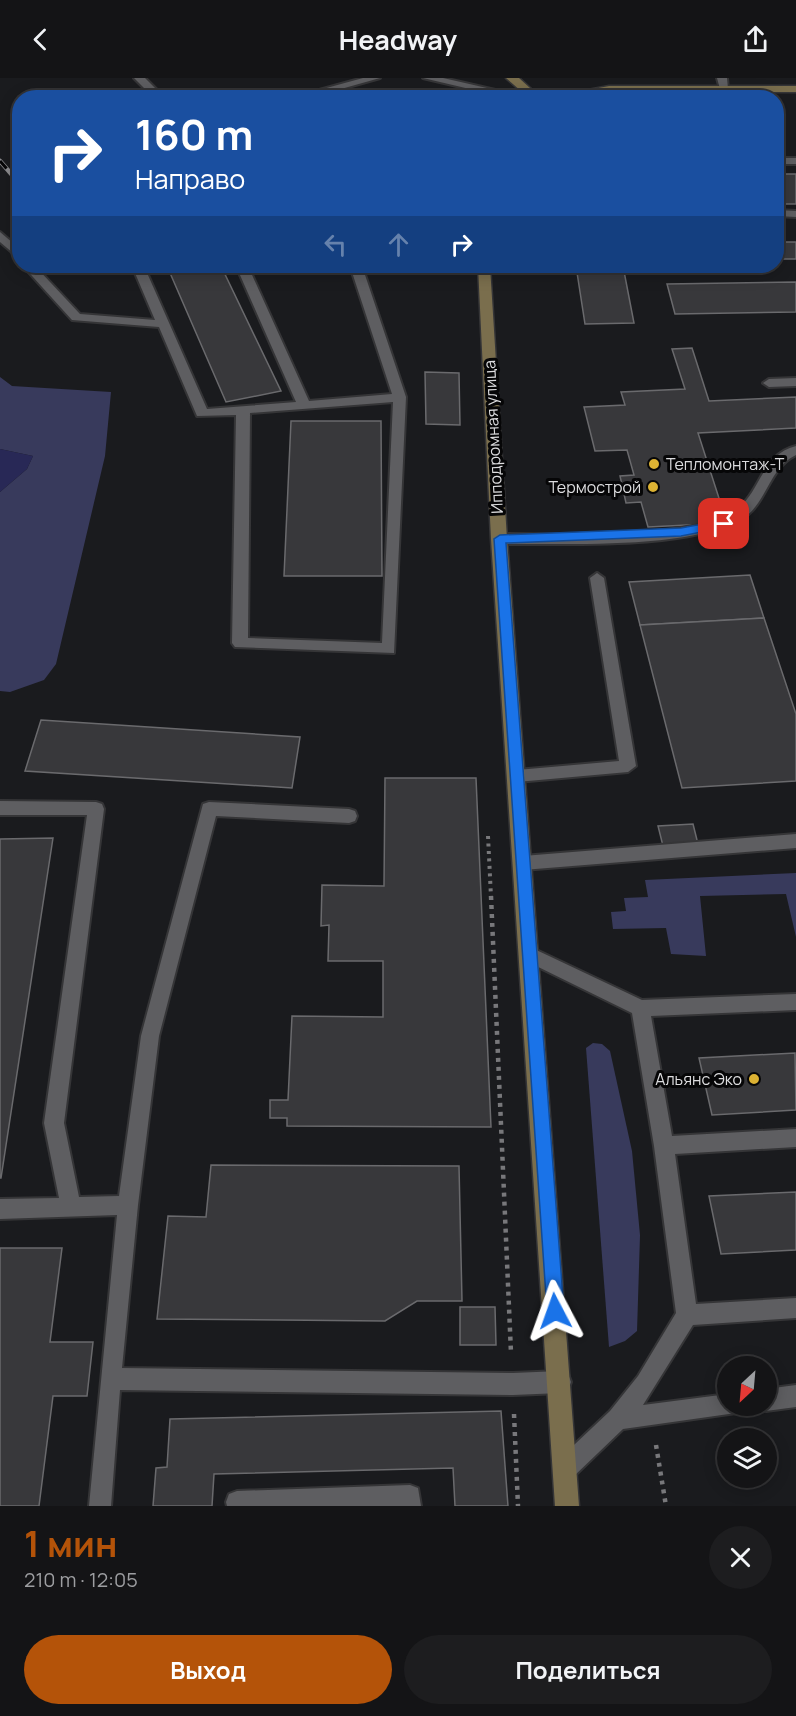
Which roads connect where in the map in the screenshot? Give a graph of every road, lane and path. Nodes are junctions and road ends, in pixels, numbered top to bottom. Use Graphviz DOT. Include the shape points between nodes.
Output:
graph roads {
  1 [pos="139,78"];
  2 [pos="375,78"];
  3 [pos="428,78"];
  4 [pos="512,78"];
  5 [pos="723,82"];
  6 [pos="796,89"];
  7 [pos="152,90"];
  8 [pos="327,90"];
  9 [pos="487,90"];
  10 [pos="526,90"];
  11 [pos="597,90"];
  12 [pos="0,235"];
  13 [pos="12,248"];
  14 [pos="35,273"];
  15 [pos="141,273"];
  16 [pos="245,273"];
  17 [pos="358,273"];
  18 [pos="484,273"];
  19 [pos="164,324"];
  20 [pos="796,382"];
  21 [pos="769,383"];
  22 [pos="400,397"];
  23 [pos="304,404"];
  24 [pos="243,410"];
  25 [pos="796,450"];
  26 [pos="500,539"];
  27 [pos="597,578"];
  28 [pos="517,776"];
  29 [pos="0,808"];
  30 [pos="349,816"];
  31 [pos="488,828"];
  32 [pos="796,841"];
  33 [pos="523,862"];
  34 [pos="530,955"];
  35 [pos="796,1002"];
  36 [pos="640,1008"];
  37 [pos="796,1138"];
  38 [pos="664,1146"];
  39 [pos="128,1205"];
  40 [pos="71,1206"];
  41 [pos="0,1209"];
  42 [pos="796,1308"];
  43 [pos="687,1316"];
  44 [pos="110,1379"];
  45 [pos="560,1382"];
  46 [pos="513,1384"];
  47 [pos="796,1396"];
  48 [pos="777,1399"];
  49 [pos="717,1406"];
  50 [pos="618,1419"];
  51 [pos="565,1469"];
  52 [pos="237,1502"];
  53 [pos="100,1506"];
  54 [pos="410,1506"];
  55 [pos="518,1506"];
  56 [pos="567,1506"];
  1 -- 7 [label="lane"];
  2 -- 8 [label="lane"];
  3 -- 9 [label="lane"];
  4 -- 10 [label="main road"];
  5 -- 6 [label="main road"];
  5 -- 11 [label="main road"];
  12 -- 13 [label="lane"];
  14 -- 19 [label="lane" via="76,316"];
  15 -- 19 [label="lane"];
  16 -- 23 [label="lane"];
  17 -- 22 [label="lane"];
  18 -- 26 [label="main road, Ипподромная улица"];
  19 -- 24 [label="lane" via="202,413"];
  20 -- 21 [label="lane"];
  22 -- 23 [label="lane"];
  22 -- 24 [label="lane" via="389,649 240,642"];
  23 -- 24 [label="lane"];
  25 -- 26 [label="lane" via="776,460 751,505 724,524 681,532"];
  26 -- 28 [label="main road, Ипподромная улица"];
  27 -- 28 [label="lane" via="628,766"];
  28 -- 33 [label="main road, Ипподромная улица"];
  29 -- 40 [label="lane" via="96,809 54,1123"];
  30 -- 39 [label="lane" via="209,809 150,1036"];
  31 -- 46 [label="path"];
  32 -- 33 [label="lane"];
  33 -- 34 [label="main road, Ипподромная улица"];
  34 -- 36 [label="lane"];
  34 -- 45 [label="main road, Ипподромная улица"];
  35 -- 36 [label="lane"];
  36 -- 38 [label="lane"];
  37 -- 38 [label="lane"];
  38 -- 43 [label="lane"];
  39 -- 40 [label="lane"];
  39 -- 44 [label="lane"];
  40 -- 41 [label="lane"];
  42 -- 43 [label="lane"];
  43 -- 50 [label="lane" via="646,1384"];
  44 -- 46 [label="lane"];
  44 -- 53 [label="lane"];
  45 -- 46 [label="lane"];
  45 -- 51 [label="main road, Ипподромная улица"];
  46 -- 55 [label="path"];
  47 -- 48 [label="lane"];
  49 -- 50 [label="lane"];
  50 -- 51 [label="lane"];
  51 -- 56 [label="main road, Ипподромная улица"];
  52 -- 54 [label="lane" via="410,1496"];
}
